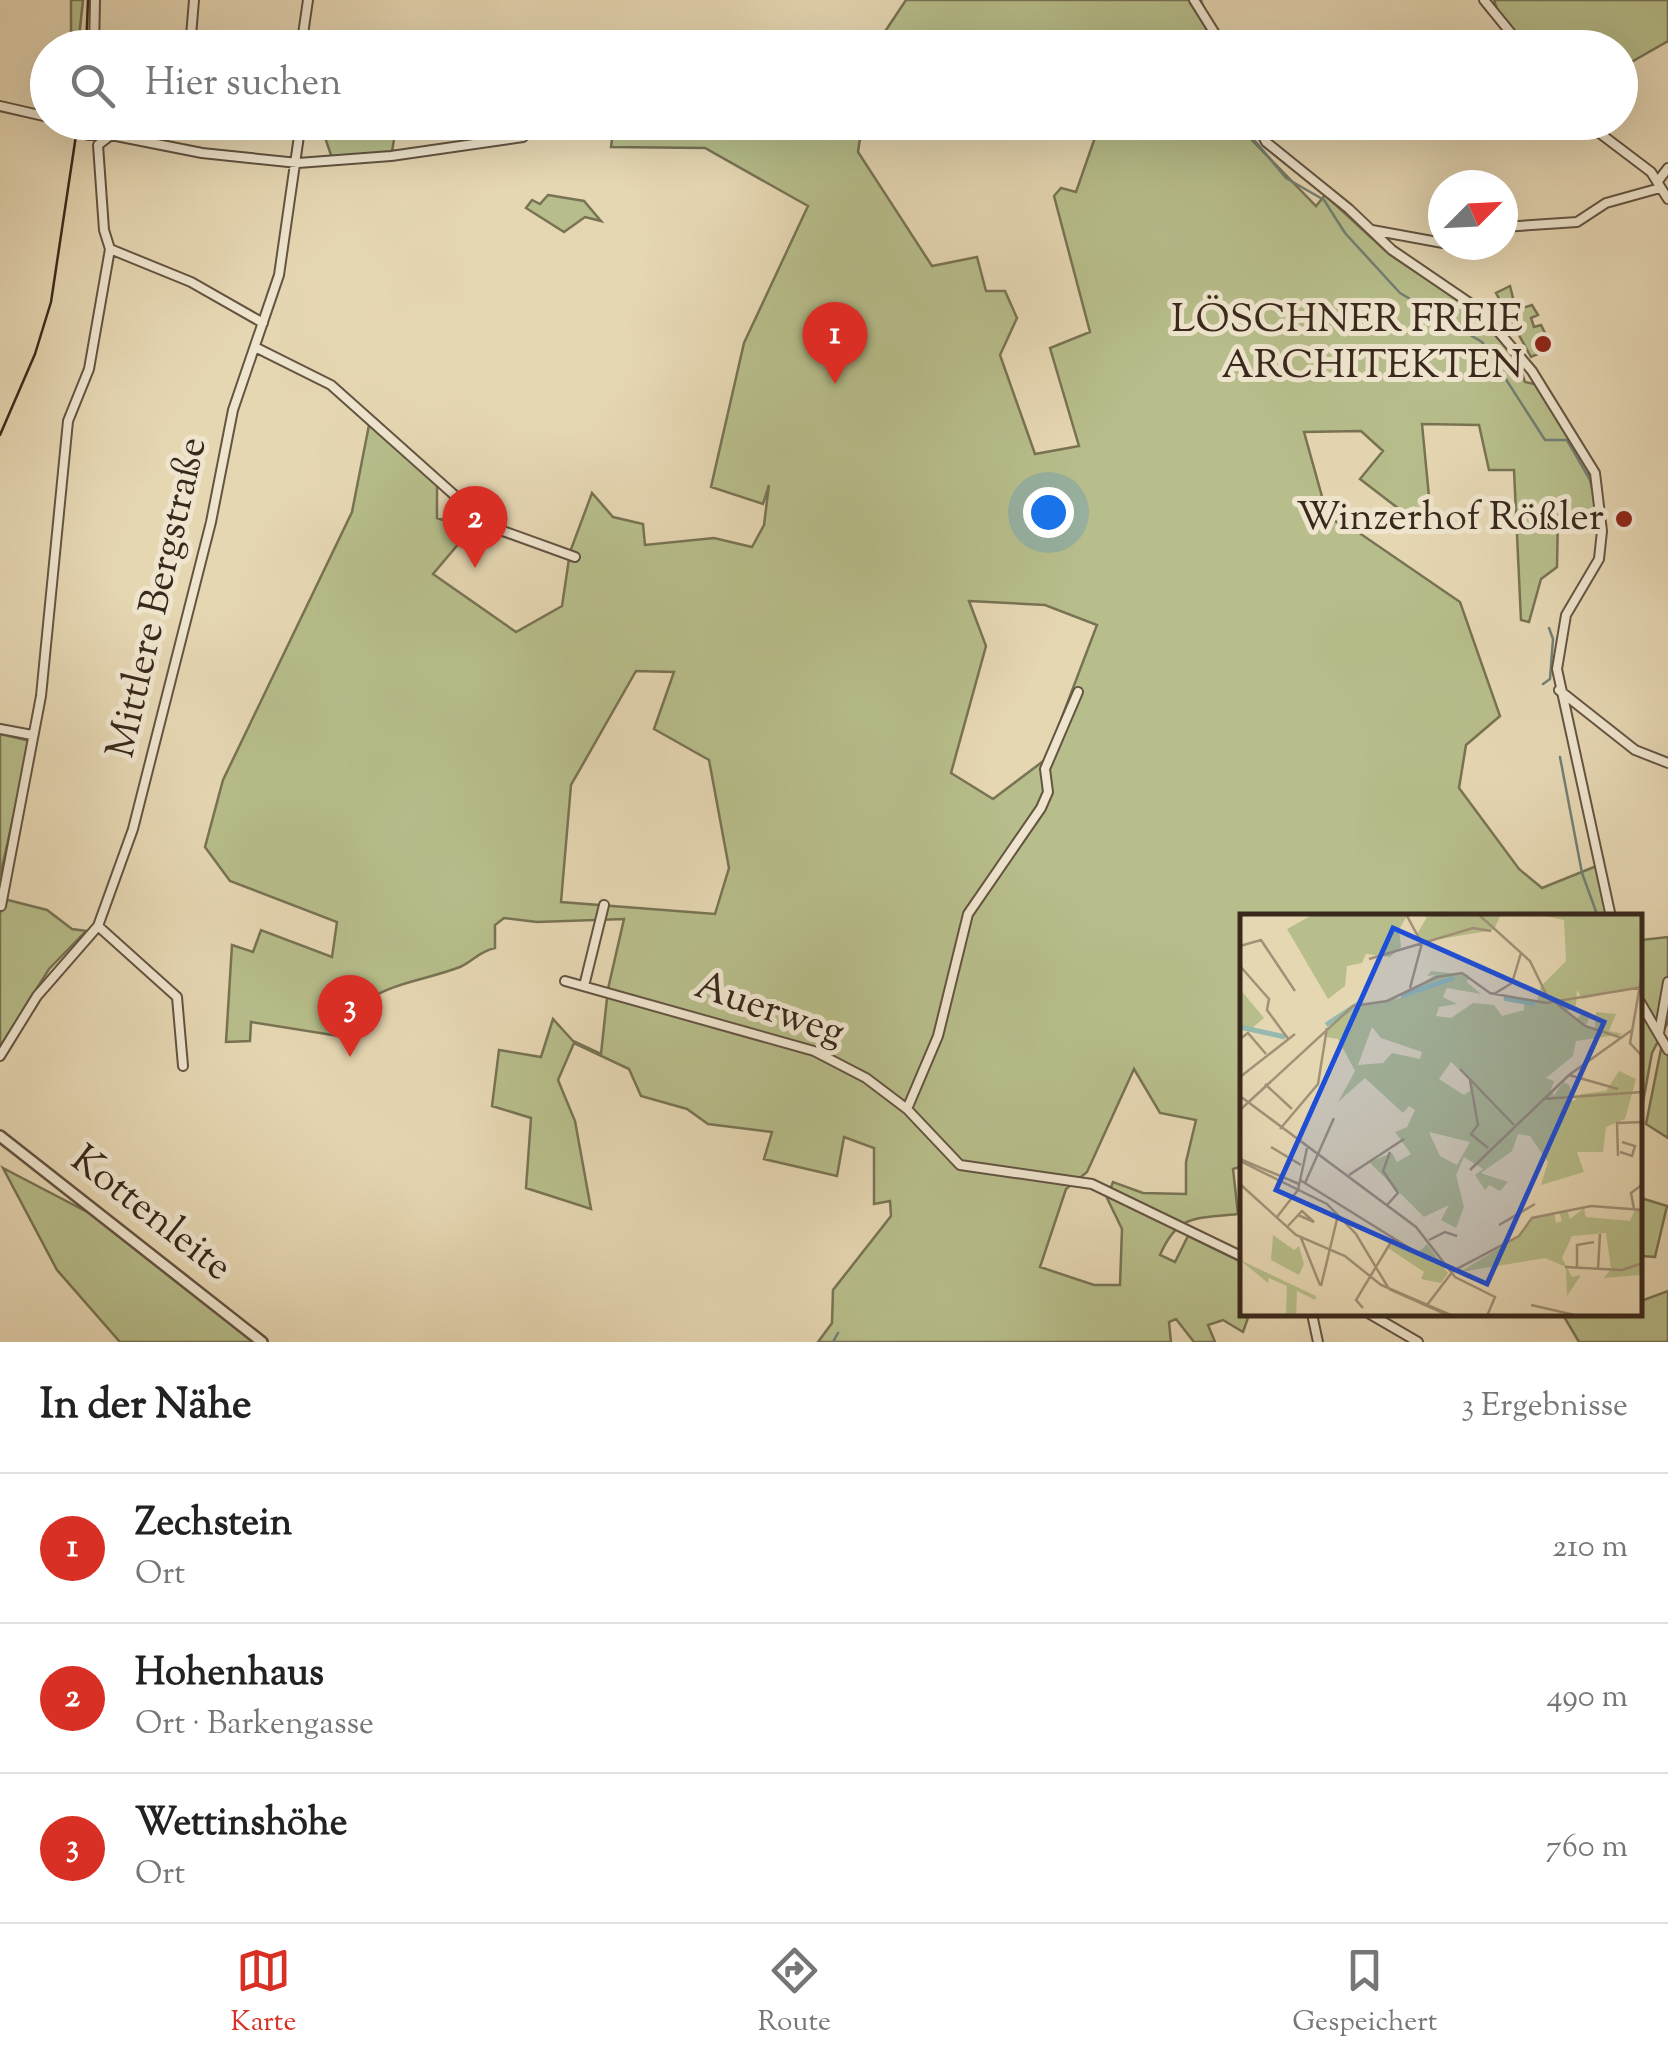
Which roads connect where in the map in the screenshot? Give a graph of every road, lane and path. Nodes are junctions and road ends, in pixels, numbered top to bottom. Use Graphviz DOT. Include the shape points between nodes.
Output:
graph roads {
  1 [pos="95,0"];
  2 [pos="194,0"];
  3 [pos="308,0"];
  4 [pos="1194,0"];
  5 [pos="1484,0"];
  6 [pos="94,30"];
  7 [pos="192,30"];
  8 [pos="304,30"];
  9 [pos="1213,30"];
  10 [pos="1508,30"];
  11 [pos="0,106"];
  12 [pos="30,113"];
  13 [pos="104,140"];
  14 [pos="135,140"];
  15 [pos="300,140"];
  16 [pos="502,140"];
  17 [pos="1265,140"];
  18 [pos="1606,140"];
  19 [pos="298,163"];
  20 [pos="1668,168"];
  21 [pos="1659,184"];
  22 [pos="1668,199"];
  23 [pos="1518,227"];
  24 [pos="1372,230"];
  25 [pos="1428,240"];
  26 [pos="110,250"];
  27 [pos="262,322"];
  28 [pos="255,347"];
  29 [pos="575,557"];
  30 [pos="1559,690"];
  31 [pos="1078,692"];
  32 [pos="0,729"];
  33 [pos="32,735"];
  34 [pos="1668,763"];
  35 [pos="604,905"];
  36 [pos="1,906"];
  37 [pos="1610,914"];
  38 [pos="98,926"];
  39 [pos="565,981"];
  40 [pos="1668,982"];
  41 [pos="584,986"];
  42 [pos="1643,1007"];
  43 [pos="1659,1033"];
  44 [pos="1668,1050"];
  45 [pos="0,1056"];
  46 [pos="183,1066"];
  47 [pos="908,1109"];
  48 [pos="0,1136"];
  49 [pos="1240,1257"];
  50 [pos="1313,1317"];
  51 [pos="1375,1317"];
  52 [pos="262,1342"];
  53 [pos="1318,1342"];
  54 [pos="1418,1342"];
  1 -- 6 [label="street"];
  2 -- 7 [label="street"];
  3 -- 8 [label="street"];
  4 -- 9 [label="street"];
  5 -- 10 [label="street"];
  11 -- 12 [label="street"];
  13 -- 26 [label="street" via="97,162"];
  14 -- 19 [label="street"];
  15 -- 19 [label="street, Mittlere Bergstraße"];
  16 -- 19 [label="street"];
  17 -- 24 [label="street"];
  18 -- 21 [label="street"];
  19 -- 27 [label="street, Mittlere Bergstraße" via="279,275"];
  20 -- 21 [label="street"];
  21 -- 22 [label="street"];
  21 -- 23 [label="street" via="1606,203 1577,222"];
  24 -- 25 [label="street"];
  24 -- 30 [label="street" via="1413,267 1480,310 1532,371 1594,473 1599,558 1560,635"];
  26 -- 27 [label="street" via="191,282"];
  26 -- 33 [label="street" via="90,368 68,420"];
  27 -- 28 [label="street, Mittlere Bergstraße"];
  28 -- 29 [label="street" via="331,386 489,526"];
  28 -- 38 [label="street, Mittlere Bergstraße" via="225,443 147,781"];
  30 -- 34 [label="street" via="1635,750"];
  30 -- 37 [label="street"];
  31 -- 47 [label="street" via="1045,770 1048,792 1041,808 968,914 938,1036"];
  32 -- 33 [label="street"];
  33 -- 36 [label="street"];
  35 -- 41 [label="street"];
  38 -- 45 [label="street, Mittlere Bergstraße" via="37,996"];
  38 -- 46 [label="street" via="177,997"];
  39 -- 41 [label="street, Auerweg"];
  40 -- 43 [label="street"];
  41 -- 47 [label="street, Auerweg" via="814,1051"];
  42 -- 43 [label="street"];
  43 -- 44 [label="street"];
  47 -- 49 [label="street, Auerweg" via="960,1165 1092,1184"];
  48 -- 52 [label="street, Kottenleite"];
  50 -- 53 [label="street"];
  51 -- 54 [label="street"];
}
